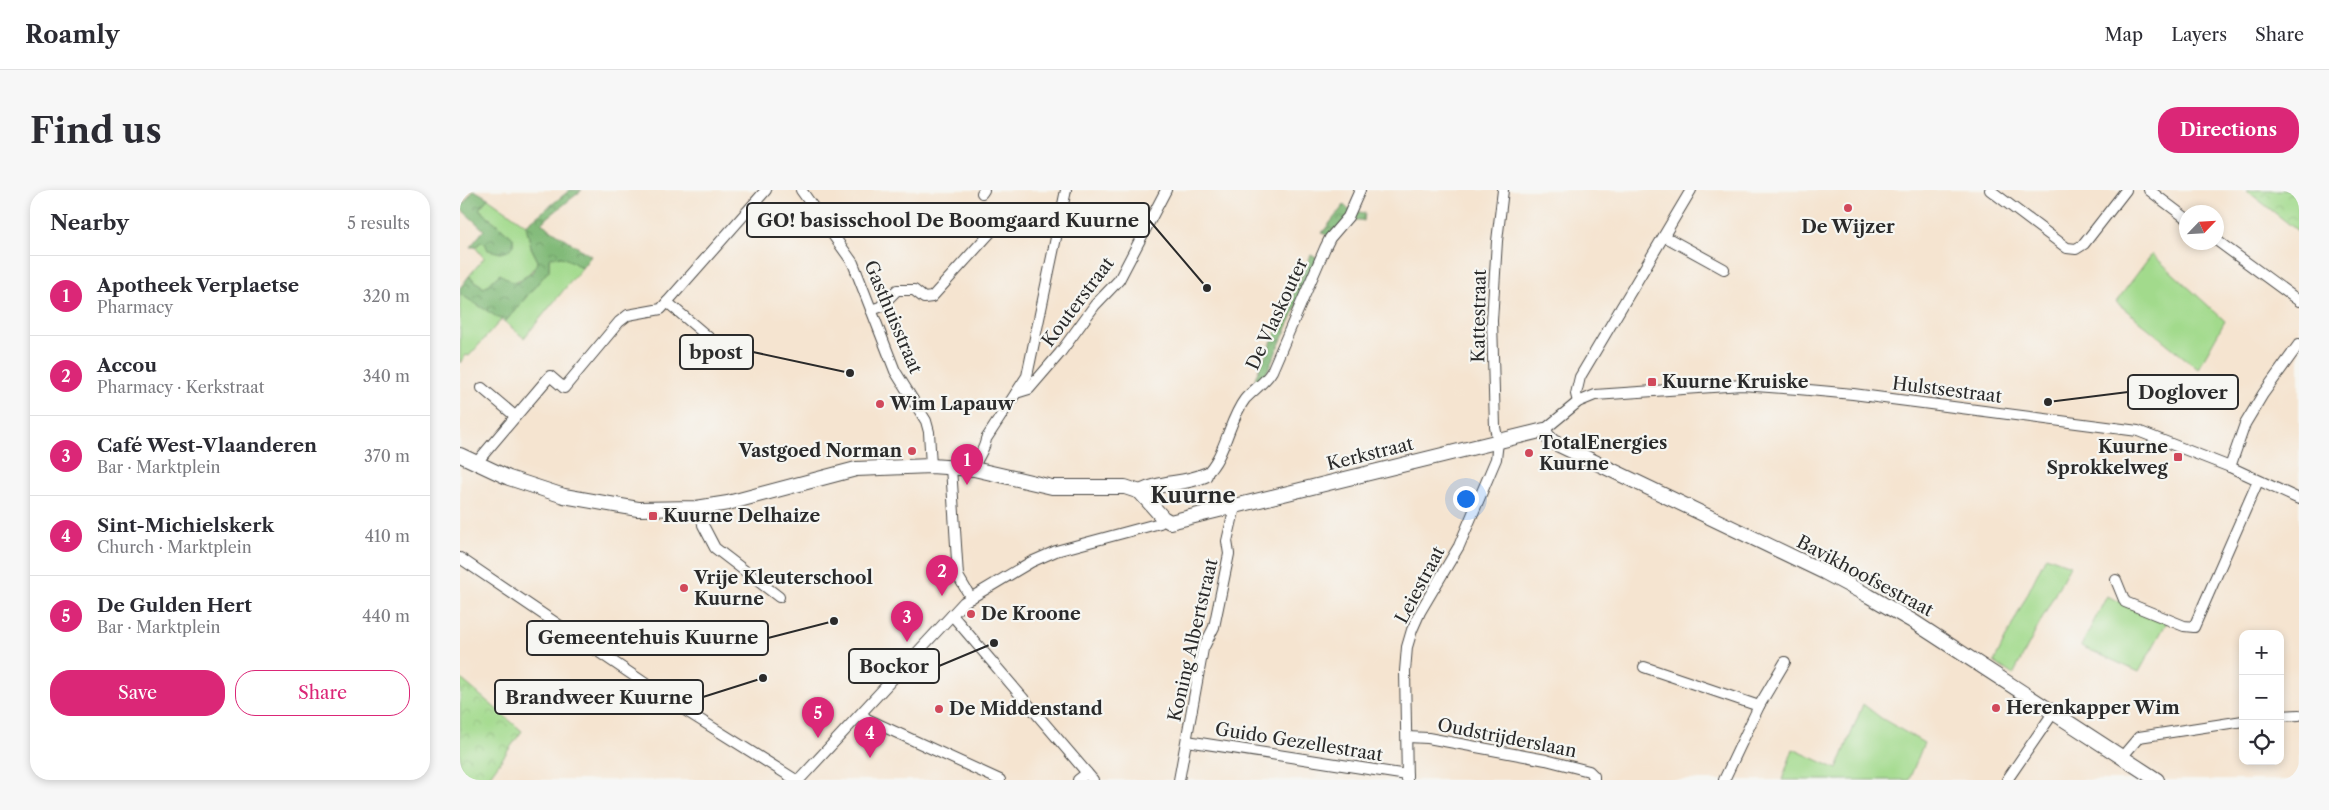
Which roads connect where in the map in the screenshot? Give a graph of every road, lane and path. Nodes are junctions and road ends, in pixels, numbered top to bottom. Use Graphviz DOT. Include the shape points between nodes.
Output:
graph roads {
  1 [pos="766,190"];
  2 [pos="801,190"];
  3 [pos="1066,190"];
  4 [pos="1166,190"];
  5 [pos="1360,190"];
  6 [pos="1503,190"];
  7 [pos="1691,190"];
  8 [pos="1990,190"];
  9 [pos="2126,190"];
  10 [pos="2149,190"];
  11 [pos="2179,213"];
  12 [pos="998,223"];
  13 [pos="1664,236"];
  14 [pos="2224,246"];
  15 [pos="1724,269"];
  16 [pos="667,302"];
  17 [pos="2299,302"];
  18 [pos="871,310"];
  19 [pos="2299,344"];
  20 [pos="740,364"];
  21 [pos="482,388"];
  22 [pos="1016,393"];
  23 [pos="1578,402"];
  24 [pos="516,416"];
  25 [pos="1544,430"];
  26 [pos="1498,442"];
  27 [pos="460,455"];
  28 [pos="477,462"];
  29 [pos="931,466"];
  30 [pos="952,467"];
  31 [pos="2230,467"];
  32 [pos="974,469"];
  33 [pos="1205,474"];
  34 [pos="2258,480"];
  35 [pos="1140,492"];
  36 [pos="2299,499"];
  37 [pos="702,507"];
  38 [pos="1235,507"];
  39 [pos="1163,518"];
  40 [pos="460,558"];
  41 [pos="2116,580"];
  42 [pos="779,597"];
  43 [pos="971,598"];
  44 [pos="952,615"];
  45 [pos="1785,662"];
  46 [pos="1644,667"];
  47 [pos="1759,706"];
  48 [pos="2053,713"];
  49 [pos="862,714"];
  50 [pos="2299,715"];
  51 [pos="2284,716"];
  52 [pos="2239,722"];
  53 [pos="1407,737"];
  54 [pos="1187,741"];
  55 [pos="2122,758"];
  56 [pos="808,776"];
  57 [pos="1090,776"];
  58 [pos="1407,778"];
  59 [pos="798,780"];
  60 [pos="1000,780"];
  61 [pos="1078,780"];
  62 [pos="1179,780"];
  63 [pos="1594,780"];
  64 [pos="1724,780"];
  65 [pos="2007,780"];
  66 [pos="2156,780"];
  1 -- 16 [label="street"];
  2 -- 18 [label="street, Gasthuisstraat" via="853,263"];
  3 -- 22 [label="street, Kouterstraat" via="1027,376"];
  4 -- 22 [label="street, Kouterstraat" via="1119,280 1095,305 1029,389"];
  5 -- 33 [label="street, De Vlaskouter" via="1348,217 1325,248 1272,371 1246,399"];
  6 -- 26 [label="street, Kattestraat" via="1492,321"];
  7 -- 13 [label="street"];
  8 -- 9 [label="street" via="2067,248 2076,249 2084,244"];
  10 -- 11 [label="street"];
  12 -- 18 [label="street" via="932,297 924,298 914,290 897,290 880,307"];
  13 -- 15 [label="street"];
  13 -- 23 [label="street" via="1580,377 1576,394"];
  14 -- 17 [label="street"];
  16 -- 20 [label="street"];
  16 -- 24 [label="street" via="661,308 628,315 564,388 550,376"];
  18 -- 29 [label="street, Gasthuisstraat" via="895,371 926,421"];
  19 -- 31 [label="street" via="2262,394 2245,424"];
  21 -- 24 [label="street"];
  22 -- 32 [label="street, Kouterstraat" via="986,439"];
  23 -- 25 [label="street, Kerkstraat"];
  23 -- 31 [label="street, Hulstsestraat" via="1595,396 1742,386 1853,394 2138,431"];
  24 -- 28 [label="street"];
  25 -- 26 [label="street, Kerkstraat"];
  25 -- 48 [label="street, Bavikhoofsestraat" via="1553,442 1869,596"];
  26 -- 38 [label="street, Kerkstraat"];
  26 -- 53 [label="street, Leiestraat" via="1496,459 1459,546 1412,630 1405,671"];
  27 -- 28 [label="street"];
  28 -- 37 [label="street" via="536,487 607,505 638,509"];
  29 -- 30 [label="street"];
  29 -- 37 [label="street" via="856,469 778,491"];
  30 -- 32 [label="street"];
  30 -- 43 [label="street" via="958,576"];
  31 -- 34 [label="street, Hulstsestraat"];
  32 -- 35 [label="street" via="1052,487 1125,487"];
  33 -- 35 [label="street"];
  34 -- 36 [label="street, Hulstsestraat"];
  34 -- 41 [label="street" via="2194,627 2125,602"];
  35 -- 39 [label="street"];
  37 -- 42 [label="street" via="703,526 716,548"];
  38 -- 39 [label="street, Kerkstraat" via="1170,522"];
  38 -- 54 [label="street, Koning Albertstraat" via="1227,541 1229,554 1214,627 1203,649"];
  39 -- 43 [label="street, Kerkstraat" via="1160,523 1031,562"];
  40 -- 59 [label="street" via="675,704"];
  43 -- 44 [label="street, Kerkstraat"];
  44 -- 49 [label="street, Kerkstraat"];
  44 -- 57 [label="street"];
  45 -- 47 [label="street"];
  46 -- 47 [label="street"];
  47 -- 64 [label="street"];
  48 -- 55 [label="street, Bavikhoofsestraat"];
  48 -- 65 [label="street"];
  49 -- 56 [label="street, Kerkstraat"];
  49 -- 60 [label="street"];
  50 -- 51 [label="street"];
  52 -- 55 [label="street" via="2139,737"];
  53 -- 58 [label="street, Leiestraat"];
  53 -- 63 [label="street, Oudstrijderslaan" via="1546,760 1589,771"];
  54 -- 58 [label="street, Guido Gezellestraat"];
  54 -- 62 [label="street, Koning Albertstraat"];
  55 -- 66 [label="street, Bavikhoofsestraat"];
  56 -- 59 [label="street, Kerkstraat"];
  57 -- 61 [label="street"];
}
